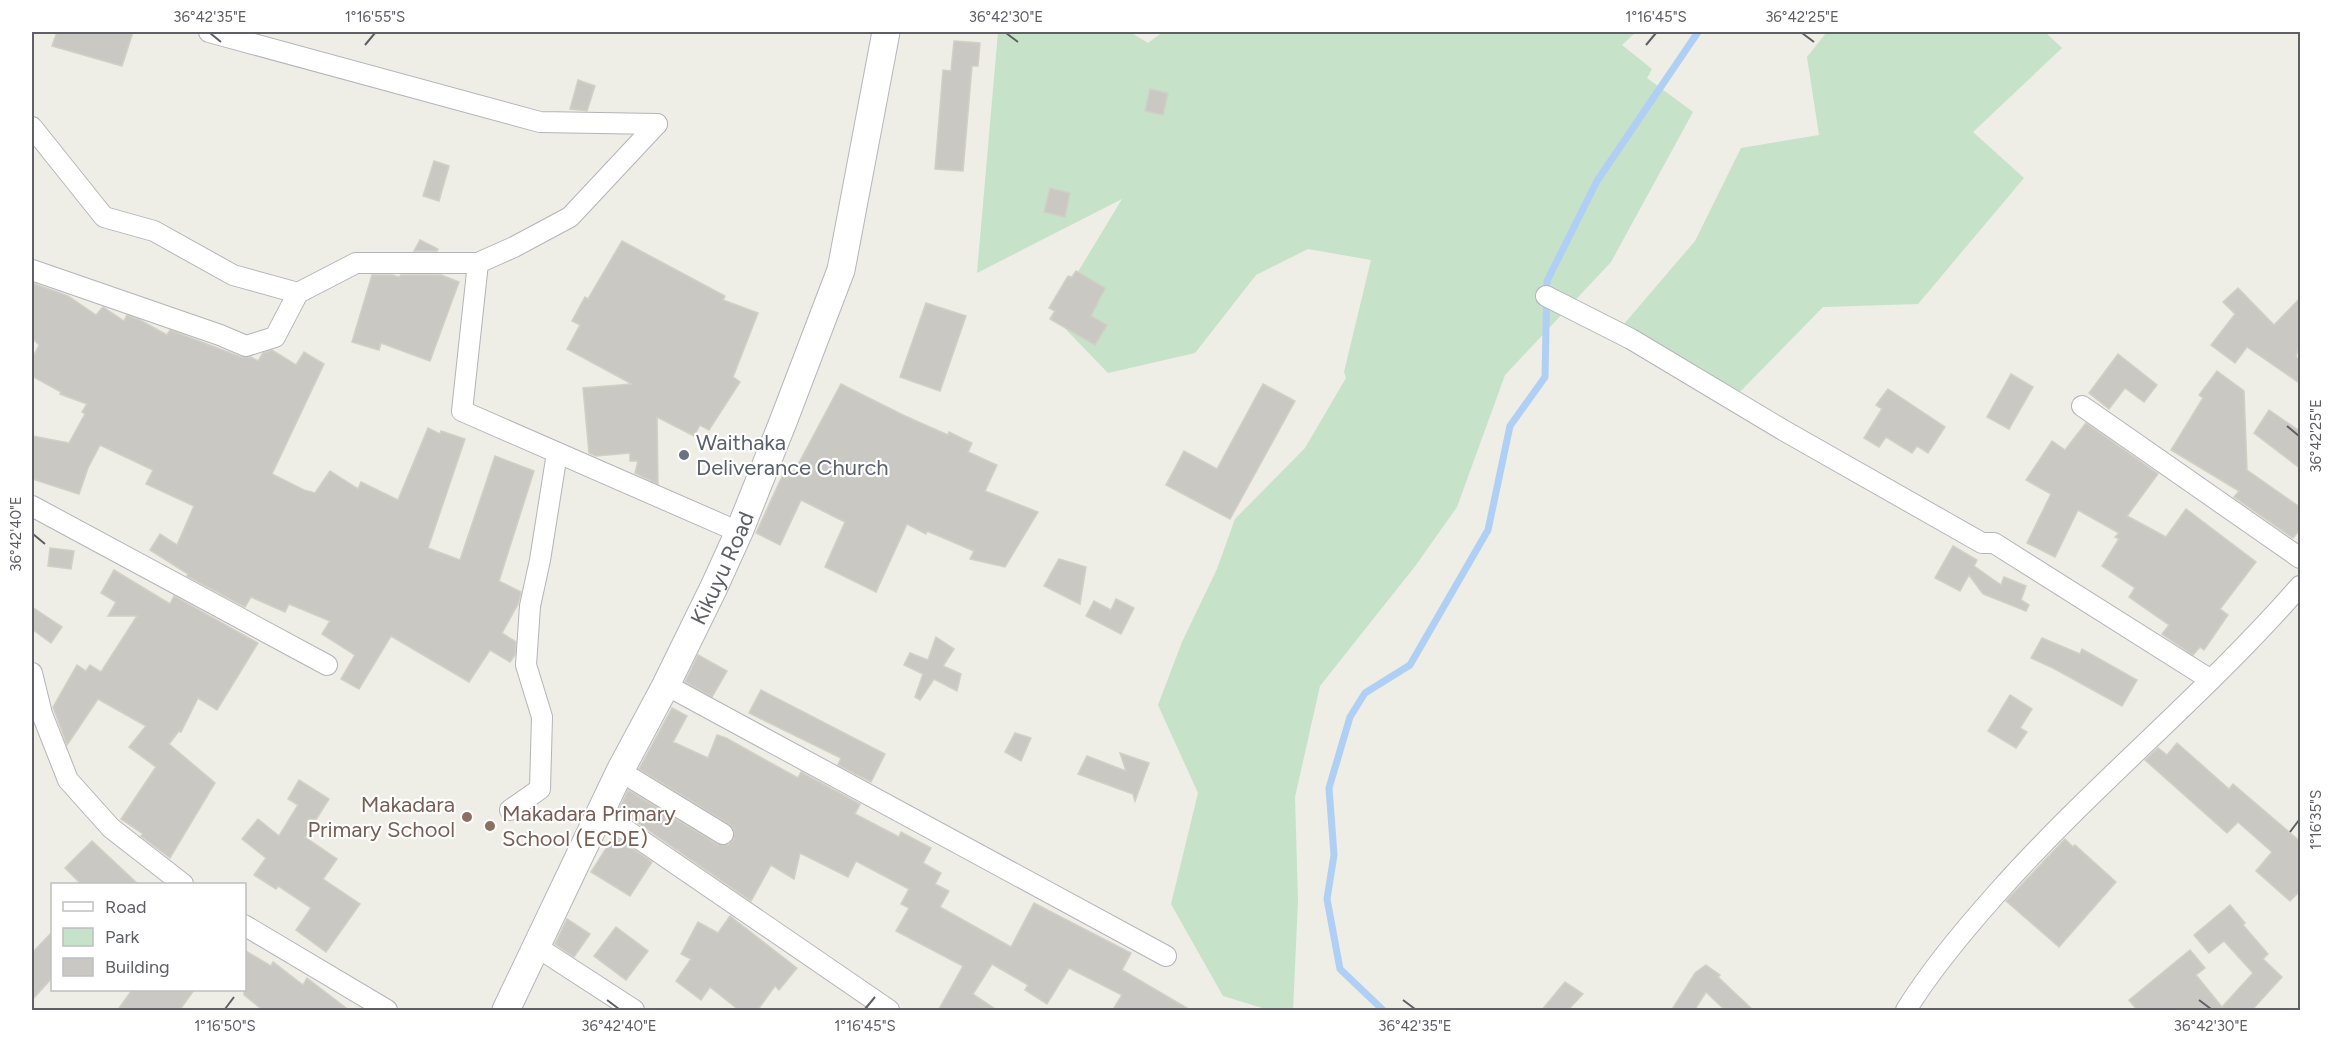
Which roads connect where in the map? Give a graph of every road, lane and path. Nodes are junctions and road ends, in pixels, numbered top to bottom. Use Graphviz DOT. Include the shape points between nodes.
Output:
graph roads {
  1 [pos="208,32"];
  2 [pos="886,32"];
  3 [pos="32,127"];
  4 [pos="478,263"];
  5 [pos="32,270"];
  6 [pos="298,293"];
  7 [pos="1546,296"];
  8 [pos="2082,406"];
  9 [pos="557,453"];
  10 [pos="32,506"];
  11 [pos="739,532"];
  12 [pos="2301,558"];
  13 [pos="2301,586"];
  14 [pos="327,665"];
  15 [pos="32,673"];
  16 [pos="2211,680"];
  17 [pos="666,685"];
  18 [pos="620,771"];
  19 [pos="510,810"];
  20 [pos="600,812"];
  21 [pos="723,834"];
  22 [pos="180,883"];
  23 [pos="246,927"];
  24 [pos="537,947"];
  25 [pos="1166,956"];
  26 [pos="387,1011"];
  27 [pos="506,1011"];
  28 [pos="634,1011"];
  29 [pos="889,1011"];
  30 [pos="1906,1011"];
  1 -- 4 [label="street" via="540,122 657,124 570,218"];
  2 -- 11 [label="main road, Kikuyu Road" via="841,270"];
  3 -- 6 [label="street" via="104,217 154,231 233,275"];
  4 -- 6 [label="street" via="356,263"];
  4 -- 9 [label="street" via="462,411"];
  5 -- 6 [label="street" via="246,346 275,337"];
  7 -- 16 [label="street" via="1631,339 1982,543 1994,543"];
  8 -- 12 [label="street"];
  9 -- 11 [label="street"];
  9 -- 19 [label="street" via="530,606 526,665 542,717 540,789"];
  10 -- 14 [label="street"];
  11 -- 17 [label="main road, Kikuyu Road"];
  13 -- 16 [label="street"];
  15 -- 22 [label="street" via="42,714 68,780 111,828"];
  16 -- 30 [label="street" via="2036,850 1952,944"];
  17 -- 18 [label="main road, Kikuyu Road"];
  17 -- 25 [label="street"];
  18 -- 20 [label="main road, Kikuyu Road"];
  18 -- 21 [label="street"];
  20 -- 24 [label="main road, Kikuyu Road"];
  20 -- 29 [label="street"];
  23 -- 26 [label="street"];
  24 -- 27 [label="main road, Kikuyu Road"];
  24 -- 28 [label="street"];
}
